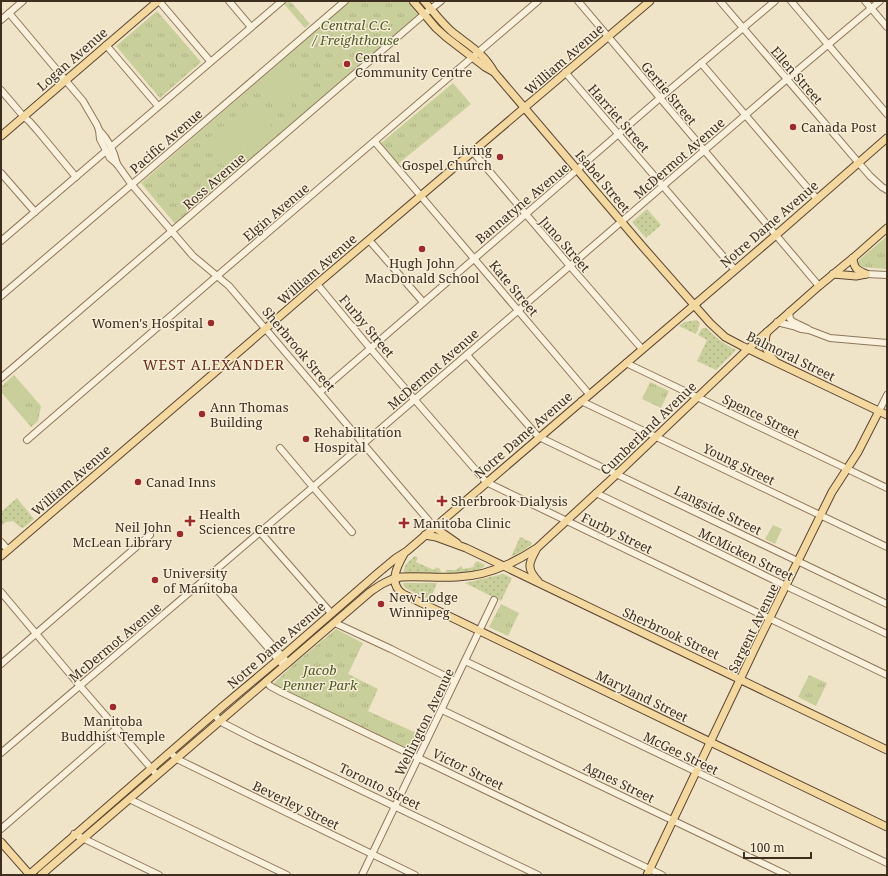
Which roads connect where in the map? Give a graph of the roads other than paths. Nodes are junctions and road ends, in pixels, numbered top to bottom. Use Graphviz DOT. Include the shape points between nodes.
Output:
graph roads {
  1 [pos="23,1"];
  2 [pos="158,1"];
  3 [pos="229,1"];
  4 [pos="282,1"];
  5 [pos="345,1"];
  6 [pos="413,1"];
  7 [pos="424,1"];
  8 [pos="441,1"];
  9 [pos="538,1"];
  10 [pos="578,1"];
  11 [pos="650,1"];
  12 [pos="720,1"];
  13 [pos="775,1"];
  14 [pos="791,1"];
  15 [pos="865,1"];
  16 [pos="880,1"];
  17 [pos="871,8"];
  18 [pos="431,9"];
  19 [pos="9,13"];
  20 [pos="424,14"];
  21 [pos="1,20"];
  22 [pos="251,27"];
  23 [pos="887,27"];
  24 [pos="743,28"];
  25 [pos="608,37"];
  26 [pos="106,45"];
  27 [pos="828,45"];
  28 [pos="479,52"];
  29 [pos="472,57"];
  30 [pos="210,61"];
  31 [pos="701,63"];
  32 [pos="494,72"];
  33 [pos="565,72"];
  34 [pos="66,80"];
  35 [pos="786,80"];
  36 [pos="1,90"];
  37 [pos="660,98"];
  38 [pos="158,106"];
  39 [pos="525,108"];
  40 [pos="746,114"];
  41 [pos="887,114"];
  42 [pos="24,116"];
  43 [pos="619,134"];
  44 [pos="1,136"];
  45 [pos="887,138"];
  46 [pos="375,142"];
  47 [pos="108,149"];
  48 [pos="704,150"];
  49 [pos="473,152"];
  50 [pos="859,163"];
  51 [pos="578,170"];
  52 [pos="1,173"];
  53 [pos="76,177"];
  54 [pos="132,185"];
  55 [pos="663,186"];
  56 [pos="887,190"];
  57 [pos="421,196"];
  58 [pos="817,199"];
  59 [pos="35,212"];
  60 [pos="526,215"];
  61 [pos="622,221"];
  62 [pos="887,228"];
  63 [pos="172,232"];
  64 [pos="776,235"];
  65 [pos="369,240"];
  66 [pos="1,241"];
  67 [pos="474,258"];
  68 [pos="853,258"];
  69 [pos="570,266"];
  70 [pos="735,270"];
  71 [pos="833,274"];
  72 [pos="866,274"];
  73 [pos="887,275"];
  74 [pos="217,276"];
  75 [pos="317,284"];
  76 [pos="819,286"];
  77 [pos="1,296"];
  78 [pos="423,302"];
  79 [pos="694,305"];
  80 [pos="519,310"];
  81 [pos="789,312"];
  82 [pos="777,322"];
  83 [pos="266,328"];
  84 [pos="809,330"];
  85 [pos="767,332"];
  86 [pos="887,343"];
  87 [pos="370,348"];
  88 [pos="642,349"];
  89 [pos="748,349"];
  90 [pos="467,355"];
  91 [pos="776,362"];
  92 [pos="626,363"];
  93 [pos="1,378"];
  94 [pos="320,392"];
  95 [pos="589,394"];
  96 [pos="887,395"];
  97 [pos="696,397"];
  98 [pos="415,399"];
  99 [pos="581,401"];
  100 [pos="878,411"];
  101 [pos="887,415"];
  102 [pos="656,436"];
  103 [pos="539,437"];
  104 [pos="28,440"];
  105 [pos="364,443"];
  106 [pos="280,448"];
  107 [pos="848,470"];
  108 [pos="617,474"];
  109 [pos="486,482"];
  110 [pos="313,488"];
  111 [pos="887,488"];
  112 [pos="596,494"];
  113 [pos="821,515"];
  114 [pos="566,521"];
  115 [pos="434,527"];
  116 [pos="260,532"];
  117 [pos="352,532"];
  118 [pos="150,535"];
  119 [pos="424,535"];
  120 [pos="1,542"];
  121 [pos="887,547"];
  122 [pos="466,548"];
  123 [pos="537,548"];
  124 [pos="8,550"];
  125 [pos="407,550"];
  126 [pos="1,556"];
  127 [pos="798,561"];
  128 [pos="504,566"];
  129 [pos="209,577"];
  130 [pos="395,578"];
  131 [pos="540,584"];
  132 [pos="786,586"];
  133 [pos="1,592"];
  134 [pos="494,600"];
  135 [pos="887,604"];
  136 [pos="331,613"];
  137 [pos="770,619"];
  138 [pos="335,623"];
  139 [pos="480,631"];
  140 [pos="36,634"];
  141 [pos="887,634"];
  142 [pos="280,658"];
  143 [pos="465,662"];
  144 [pos="1,664"];
  145 [pos="286,664"];
  146 [pos="887,675"];
  147 [pos="741,680"];
  148 [pos="455,681"];
  149 [pos="266,682"];
  150 [pos="80,686"];
  151 [pos="442,710"];
  152 [pos="214,714"];
  153 [pos="221,722"];
  154 [pos="117,728"];
  155 [pos="710,742"];
  156 [pos="887,750"];
  157 [pos="170,752"];
  158 [pos="1,753"];
  159 [pos="418,758"];
  160 [pos="177,759"];
  161 [pos="152,768"];
  162 [pos="696,772"];
  163 [pos="157,775"];
  164 [pos="129,799"];
  165 [pos="395,806"];
  166 [pos="673,820"];
  167 [pos="887,827"];
  168 [pos="1,829"];
  169 [pos="74,834"];
  170 [pos="84,839"];
  171 [pos="1,842"];
  172 [pos="371,854"];
  173 [pos="887,864"];
  174 [pos="648,872"];
  175 [pos="29,875"];
  176 [pos="41,875"];
  177 [pos="158,875"];
  178 [pos="287,875"];
  179 [pos="362,875"];
  180 [pos="415,875"];
  181 [pos="538,875"];
  182 [pos="662,875"];
  183 [pos="787,875"];
  1 -- 19 [label="street"];
  2 -- 26 [label="main road, Logan Avenue"];
  2 -- 30 [label="street"];
  3 -- 22 [label="street"];
  4 -- 22 [label="street"];
  5 -- 54 [label="street, Pacific Avenue"];
  6 -- 20 [label="main road, Isabel Street"];
  7 -- 18 [label="main road, Isabel Street"];
  8 -- 18 [label="street, Ross Avenue"];
  9 -- 28 [label="street, Elgin Avenue"];
  10 -- 25 [label="street, Gertie Street"];
  11 -- 25 [label="main road, William Avenue"];
  12 -- 24 [label="street, Ellen Street"];
  13 -- 24 [label="street, Bannatyne Avenue"];
  14 -- 27 [label="street"];
  15 -- 17 [label="street"];
  16 -- 17 [label="street, McDermot Avenue"];
  17 -- 23 [label="street"];
  17 -- 27 [label="street, McDermot Avenue"];
  18 -- 20 [label="street, Ross Avenue"];
  18 -- 28 [label="main road, Isabel Street" via="452,32"];
  19 -- 21 [label="street"];
  19 -- 34 [label="street, Sherbrook Street"];
  20 -- 29 [label="main road, Isabel Street" via="446,37"];
  20 -- 63 [label="street, Ross Avenue"];
  22 -- 30 [label="street"];
  24 -- 31 [label="street, Bannatyne Avenue"];
  24 -- 35 [label="street, Ellen Street"];
  25 -- 33 [label="main road, William Avenue"];
  25 -- 37 [label="street, Gertie Street"];
  26 -- 34 [label="main road, Logan Avenue"];
  26 -- 38 [label="street"];
  27 -- 35 [label="street, McDermot Avenue"];
  27 -- 41 [label="street"];
  28 -- 29 [label="street, Elgin Avenue"];
  28 -- 32 [label="main road, Isabel Street"];
  29 -- 32 [label="main road, Isabel Street"];
  29 -- 46 [label="street, Elgin Avenue"];
  30 -- 38 [label="street"];
  31 -- 37 [label="street, Bannatyne Avenue"];
  31 -- 40 [label="street"];
  32 -- 39 [label="main road, Isabel Street"];
  33 -- 39 [label="main road, William Avenue"];
  33 -- 43 [label="street, Harriet Street"];
  34 -- 42 [label="main road, Logan Avenue"];
  34 -- 47 [label="street, Sherbrook Street" via="86,106 99,130 100,139"];
  35 -- 40 [label="street, McDermot Avenue"];
  35 -- 50 [label="street, Ellen Street"];
  36 -- 42 [label="street"];
  37 -- 43 [label="street, Bannatyne Avenue"];
  37 -- 48 [label="street, Gertie Street"];
  38 -- 47 [label="street"];
  39 -- 49 [label="main road, William Avenue"];
  39 -- 51 [label="main road, Isabel Street"];
  40 -- 48 [label="street, McDermot Avenue"];
  40 -- 58 [label="street"];
  42 -- 44 [label="main road, Logan Avenue"];
  42 -- 53 [label="street"];
  43 -- 51 [label="street, Bannatyne Avenue"];
  43 -- 55 [label="street, Harriet Street"];
  45 -- 50 [label="main road, Notre Dame Avenue"];
  46 -- 57 [label="street, Kate Street"];
  46 -- 74 [label="street, Elgin Avenue"];
  47 -- 53 [label="street"];
  47 -- 54 [label="street, Sherbrook Street" via="110,158"];
  48 -- 55 [label="street, McDermot Avenue"];
  48 -- 64 [label="street, Gertie Street"];
  49 -- 57 [label="main road, William Avenue"];
  49 -- 60 [label="street, Juno Street"];
  50 -- 56 [label="street, Ellen Street"];
  50 -- 58 [label="main road, Notre Dame Avenue"];
  51 -- 60 [label="street, Bannatyne Avenue"];
  51 -- 61 [label="main road, Isabel Street"];
  52 -- 59 [label="street"];
  53 -- 59 [label="street"];
  54 -- 63 [label="street, Sherbrook Street"];
  54 -- 77 [label="street, Pacific Avenue"];
  55 -- 61 [label="street, McDermot Avenue"];
  55 -- 70 [label="street, Harriet Street"];
  57 -- 65 [label="main road, William Avenue"];
  57 -- 67 [label="street, Kate Street"];
  58 -- 64 [label="main road, Notre Dame Avenue"];
  59 -- 66 [label="street"];
  60 -- 67 [label="street, Bannatyne Avenue"];
  60 -- 69 [label="street, Juno Street"];
  61 -- 69 [label="street, McDermot Avenue"];
  61 -- 79 [label="main road, Isabel Street"];
  62 -- 68 [label="main road, Cumberland Avenue"];
  63 -- 74 [label="street, Sherbrook Street"];
  63 -- 93 [label="street, Ross Avenue"];
  64 -- 70 [label="main road, Notre Dame Avenue"];
  64 -- 76 [label="street, Gertie Street"];
  65 -- 75 [label="main road, William Avenue"];
  65 -- 78 [label="street"];
  67 -- 78 [label="street, Bannatyne Avenue"];
  67 -- 80 [label="street, Kate Street"];
  68 -- 71 [label="main road, Cumberland Avenue"];
  68 -- 72 [label="main road" via="856,269"];
  69 -- 80 [label="street, McDermot Avenue"];
  69 -- 88 [label="street, Juno Street"];
  70 -- 79 [label="main road, Notre Dame Avenue"];
  71 -- 72 [label="main road"];
  71 -- 76 [label="main road, Cumberland Avenue"];
  72 -- 73 [label="street"];
  74 -- 83 [label="street, Sherbrook Street"];
  74 -- 104 [label="street, Elgin Avenue"];
  75 -- 83 [label="main road, William Avenue"];
  75 -- 87 [label="street, Furby Street"];
  76 -- 81 [label="main road, Cumberland Avenue"];
  78 -- 87 [label="street, Bannatyne Avenue"];
  79 -- 88 [label="main road, Notre Dame Avenue"];
  79 -- 89 [label="main road, Balmoral Street" via="718,331"];
  80 -- 90 [label="street, McDermot Avenue"];
  80 -- 95 [label="street, Kate Street"];
  81 -- 82 [label="main road, Cumberland Avenue"];
  81 -- 84 [label="street" via="792,320"];
  82 -- 84 [label="street"];
  82 -- 85 [label="main road, Cumberland Avenue"];
  83 -- 94 [label="street, Sherbrook Street"];
  83 -- 124 [label="main road, William Avenue"];
  84 -- 86 [label="street" via="830,338"];
  85 -- 89 [label="main road, Cumberland Avenue"];
  85 -- 91 [label="main road" via="766,350"];
  87 -- 94 [label="street, Bannatyne Avenue"];
  87 -- 98 [label="street, Furby Street"];
  88 -- 92 [label="main road, Notre Dame Avenue"];
  89 -- 91 [label="main road, Balmoral Street"];
  89 -- 97 [label="main road, Cumberland Avenue"];
  90 -- 98 [label="street, McDermot Avenue"];
  90 -- 103 [label="street"];
  91 -- 100 [label="main road, Balmoral Street"];
  92 -- 95 [label="main road, Notre Dame Avenue"];
  92 -- 97 [label="street, Spence Street"];
  94 -- 105 [label="street, Sherbrook Street"];
  95 -- 99 [label="main road, Notre Dame Avenue"];
  96 -- 100 [label="street, Sargent Avenue"];
  97 -- 102 [label="main road, Cumberland Avenue"];
  97 -- 107 [label="street, Spence Street"];
  98 -- 105 [label="street, McDermot Avenue"];
  98 -- 109 [label="street, Furby Street"];
  99 -- 102 [label="street, Young Street"];
  99 -- 103 [label="main road, Notre Dame Avenue"];
  100 -- 101 [label="main road, Balmoral Street"];
  100 -- 107 [label="main road, Sargent Avenue"];
  102 -- 108 [label="main road, Cumberland Avenue"];
  102 -- 113 [label="street, Young Street"];
  103 -- 108 [label="street, Langside Street"];
  103 -- 109 [label="main road, Notre Dame Avenue"];
  105 -- 110 [label="street, McDermot Avenue"];
  105 -- 115 [label="street, Sherbrook Street"];
  106 -- 110 [label="street"];
  107 -- 111 [label="street, Spence Street"];
  107 -- 113 [label="main road, Sargent Avenue" via="832,492"];
  108 -- 112 [label="main road, Cumberland Avenue"];
  108 -- 127 [label="street, Langside Street"];
  109 -- 114 [label="street, Furby Street"];
  109 -- 115 [label="main road, Notre Dame Avenue"];
  110 -- 116 [label="street, McDermot Avenue"];
  110 -- 117 [label="street"];
  112 -- 114 [label="main road, Cumberland Avenue"];
  112 -- 132 [label="street, McMicken Street"];
  113 -- 121 [label="street, Young Street"];
  113 -- 127 [label="main road, Sargent Avenue"];
  114 -- 123 [label="main road, Cumberland Avenue"];
  114 -- 137 [label="street, Furby Street"];
  115 -- 119 [label="main road, Notre Dame Avenue"];
  115 -- 122 [label="main road, Sherbrook Street"];
  116 -- 129 [label="street, McDermot Avenue"];
  116 -- 136 [label="street"];
  118 -- 140 [label="street"];
  119 -- 122 [label="main road, Sherbrook Street"];
  119 -- 125 [label="main road, Notre Dame Avenue"];
  120 -- 124 [label="street"];
  122 -- 128 [label="main road, Sherbrook Street"];
  123 -- 128 [label="main road, Cumberland Avenue"];
  123 -- 131 [label="main road" via="530,560 530,567 532,575"];
  124 -- 126 [label="main road, William Avenue"];
  125 -- 130 [label="main road"];
  125 -- 136 [label="main road, Notre Dame Avenue"];
  127 -- 132 [label="main road, Sargent Avenue"];
  127 -- 135 [label="street, Langside Street"];
  128 -- 130 [label="main road, Cumberland Avenue" via="465,576"];
  128 -- 131 [label="main road, Sherbrook Street"];
  129 -- 142 [label="street"];
  129 -- 150 [label="street, McDermot Avenue"];
  130 -- 138 [label="main road, Notre Dame Avenue" via="370,592"];
  130 -- 139 [label="main road, Maryland Street" via="398,590 403,594"];
  131 -- 147 [label="main road, Sherbrook Street"];
  132 -- 137 [label="main road, Sargent Avenue"];
  132 -- 141 [label="street, McMicken Street"];
  133 -- 140 [label="street"];
  134 -- 139 [label="street, Wellington Avenue"];
  136 -- 142 [label="main road, Notre Dame Avenue"];
  137 -- 146 [label="street, Furby Street"];
  137 -- 147 [label="main road, Sargent Avenue"];
  138 -- 145 [label="main road, Notre Dame Avenue"];
  138 -- 148 [label="street"];
  139 -- 143 [label="street, Wellington Avenue"];
  139 -- 155 [label="main road, Maryland Street"];
  140 -- 144 [label="street"];
  140 -- 150 [label="street"];
  142 -- 145 [label="street"];
  142 -- 152 [label="main road, Notre Dame Avenue"];
  143 -- 148 [label="street, Wellington Avenue"];
  143 -- 162 [label="street, McGee Street"];
  145 -- 149 [label="main road, Notre Dame Avenue"];
  147 -- 155 [label="main road, Sargent Avenue"];
  147 -- 156 [label="main road, Sherbrook Street"];
  148 -- 151 [label="street, Wellington Avenue"];
  149 -- 153 [label="main road, Notre Dame Avenue"];
  149 -- 159 [label="street, Victor Street" via="281,692"];
  150 -- 154 [label="street"];
  150 -- 158 [label="street, McDermot Avenue"];
  151 -- 159 [label="street, Wellington Avenue"];
  151 -- 166 [label="street, Agnes Street"];
  152 -- 153 [label="street, Toronto Street"];
  152 -- 157 [label="main road, Notre Dame Avenue"];
  153 -- 160 [label="main road, Notre Dame Avenue"];
  153 -- 165 [label="street, Toronto Street"];
  154 -- 161 [label="street"];
  154 -- 168 [label="street"];
  155 -- 162 [label="main road, Sargent Avenue"];
  155 -- 167 [label="main road, Maryland Street"];
  157 -- 160 [label="street, Beverley Street"];
  157 -- 161 [label="main road, Notre Dame Avenue"];
  159 -- 165 [label="street, Wellington Avenue"];
  159 -- 174 [label="street, Victor Street"];
  160 -- 163 [label="main road, Notre Dame Avenue"];
  160 -- 172 [label="street, Beverley Street"];
  161 -- 163 [label="street"];
  161 -- 169 [label="main road, Notre Dame Avenue"];
  162 -- 166 [label="main road, Sargent Avenue"];
  162 -- 173 [label="street, McGee Street"];
  163 -- 164 [label="main road, Notre Dame Avenue"];
  164 -- 170 [label="main road, Notre Dame Avenue"];
  164 -- 178 [label="street"];
  165 -- 172 [label="street, Wellington Avenue"];
  165 -- 181 [label="street, Toronto Street"];
  166 -- 174 [label="main road, Sargent Avenue"];
  166 -- 183 [label="street, Agnes Street"];
  169 -- 170 [label="street"];
  169 -- 175 [label="main road, Notre Dame Avenue"];
  170 -- 176 [label="main road, Notre Dame Avenue"];
  170 -- 177 [label="street"];
  171 -- 175 [label="main road"];
  172 -- 179 [label="street, Wellington Avenue"];
  172 -- 180 [label="street, Beverley Street"];
  174 -- 182 [label="street, Victor Street"];
}
